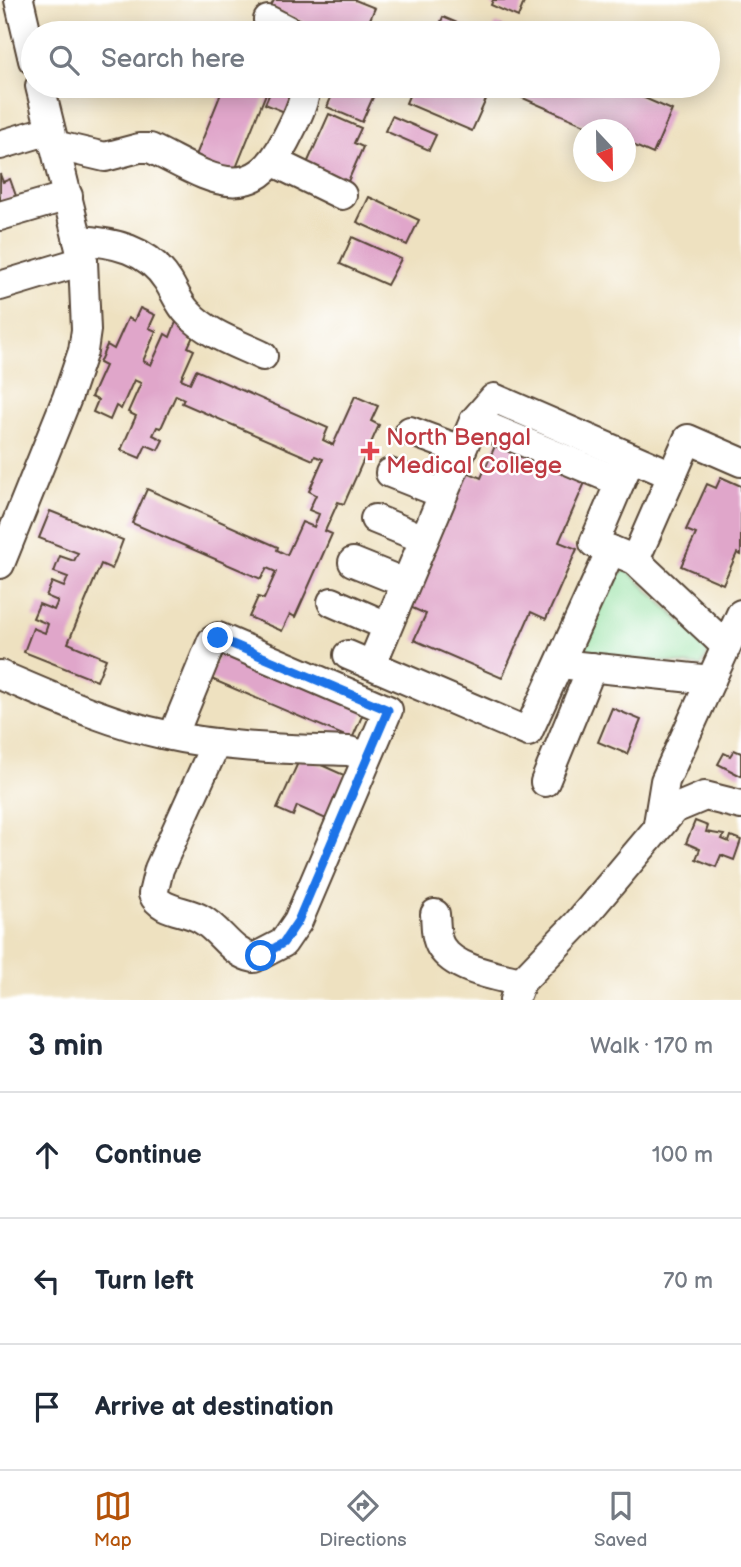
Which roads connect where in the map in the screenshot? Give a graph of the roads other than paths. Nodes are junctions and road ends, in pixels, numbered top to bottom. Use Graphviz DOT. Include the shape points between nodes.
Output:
graph roads {
  1 [pos="19,0"];
  2 [pos="24,21"];
  3 [pos="43,98"];
  4 [pos="303,98"];
  5 [pos="52,137"];
  6 [pos="0,145"];
  7 [pos="274,162"];
  8 [pos="342,195"];
  9 [pos="68,196"];
  10 [pos="0,216"];
  11 [pos="81,251"];
  12 [pos="0,286"];
  13 [pos="263,356"];
  14 [pos="410,431"];
  15 [pos="461,450"];
  16 [pos="741,462"];
  17 [pos="625,470"];
  18 [pos="390,473"];
  19 [pos="672,475"];
  20 [pos="443,494"];
  21 [pos="375,519"];
  22 [pos="425,539"];
  23 [pos="623,555"];
  24 [pos="353,562"];
  25 [pos="0,564"];
  26 [pos="405,583"];
  27 [pos="332,603"];
  28 [pos="741,614"];
  29 [pos="387,626"];
  30 [pos="726,646"];
  31 [pos="559,664"];
  32 [pos="592,667"];
  33 [pos="0,675"];
  34 [pos="711,680"];
  35 [pos="173,736"];
  36 [pos="216,743"];
  37 [pos="366,756"];
  38 [pos="545,782"];
  39 [pos="741,805"];
  40 [pos="658,824"];
  41 [pos="435,914"];
  42 [pos="517,991"];
  1 -- 2 [label="lane"];
  3 -- 5 [label="lane"];
  4 -- 7 [label="lane"];
  5 -- 6 [label="lane"];
  5 -- 7 [label="lane" via="105,157 150,148 225,183 244,182"];
  5 -- 9 [label="lane"];
  7 -- 8 [label="lane"];
  9 -- 10 [label="lane"];
  9 -- 11 [label="lane"];
  11 -- 12 [label="lane"];
  11 -- 13 [label="lane" via="120,245 146,258 161,271 189,314 215,333"];
  11 -- 25 [label="lane" via="87,309 83,351"];
  14 -- 15 [label="lane"];
  15 -- 17 [label="lane" via="474,421"];
  15 -- 20 [label="lane"];
  16 -- 19 [label="lane" via="688,439"];
  17 -- 19 [label="lane"];
  17 -- 23 [label="lane" via="594,543"];
  18 -- 20 [label="lane"];
  19 -- 23 [label="lane"];
  20 -- 22 [label="lane"];
  21 -- 22 [label="lane"];
  22 -- 26 [label="lane"];
  23 -- 30 [label="lane"];
  23 -- 31 [label="lane"];
  24 -- 26 [label="lane"];
  26 -- 29 [label="lane"];
  27 -- 29 [label="lane"];
  28 -- 30 [label="lane"];
  29 -- 31 [label="lane" via="360,659 528,732"];
  30 -- 34 [label="lane"];
  31 -- 32 [label="lane"];
  32 -- 34 [label="lane"];
  32 -- 38 [label="lane"];
  33 -- 35 [label="lane" via="114,720"];
  34 -- 40 [label="lane" via="665,781"];
  35 -- 36 [label="lane"];
  35 -- 37 [label="lane" via="212,641 221,637 388,710"];
  36 -- 37 [label="lane" via="349,751"];
  36 -- 37 [label="lane" via="155,878 153,894 161,905 205,920 239,954 254,958 275,949 294,928"];
  39 -- 40 [label="lane" via="705,796 683,803"];
  40 -- 42 [label="lane"];
  41 -- 42 [label="lane" via="441,947 453,958"];
}
